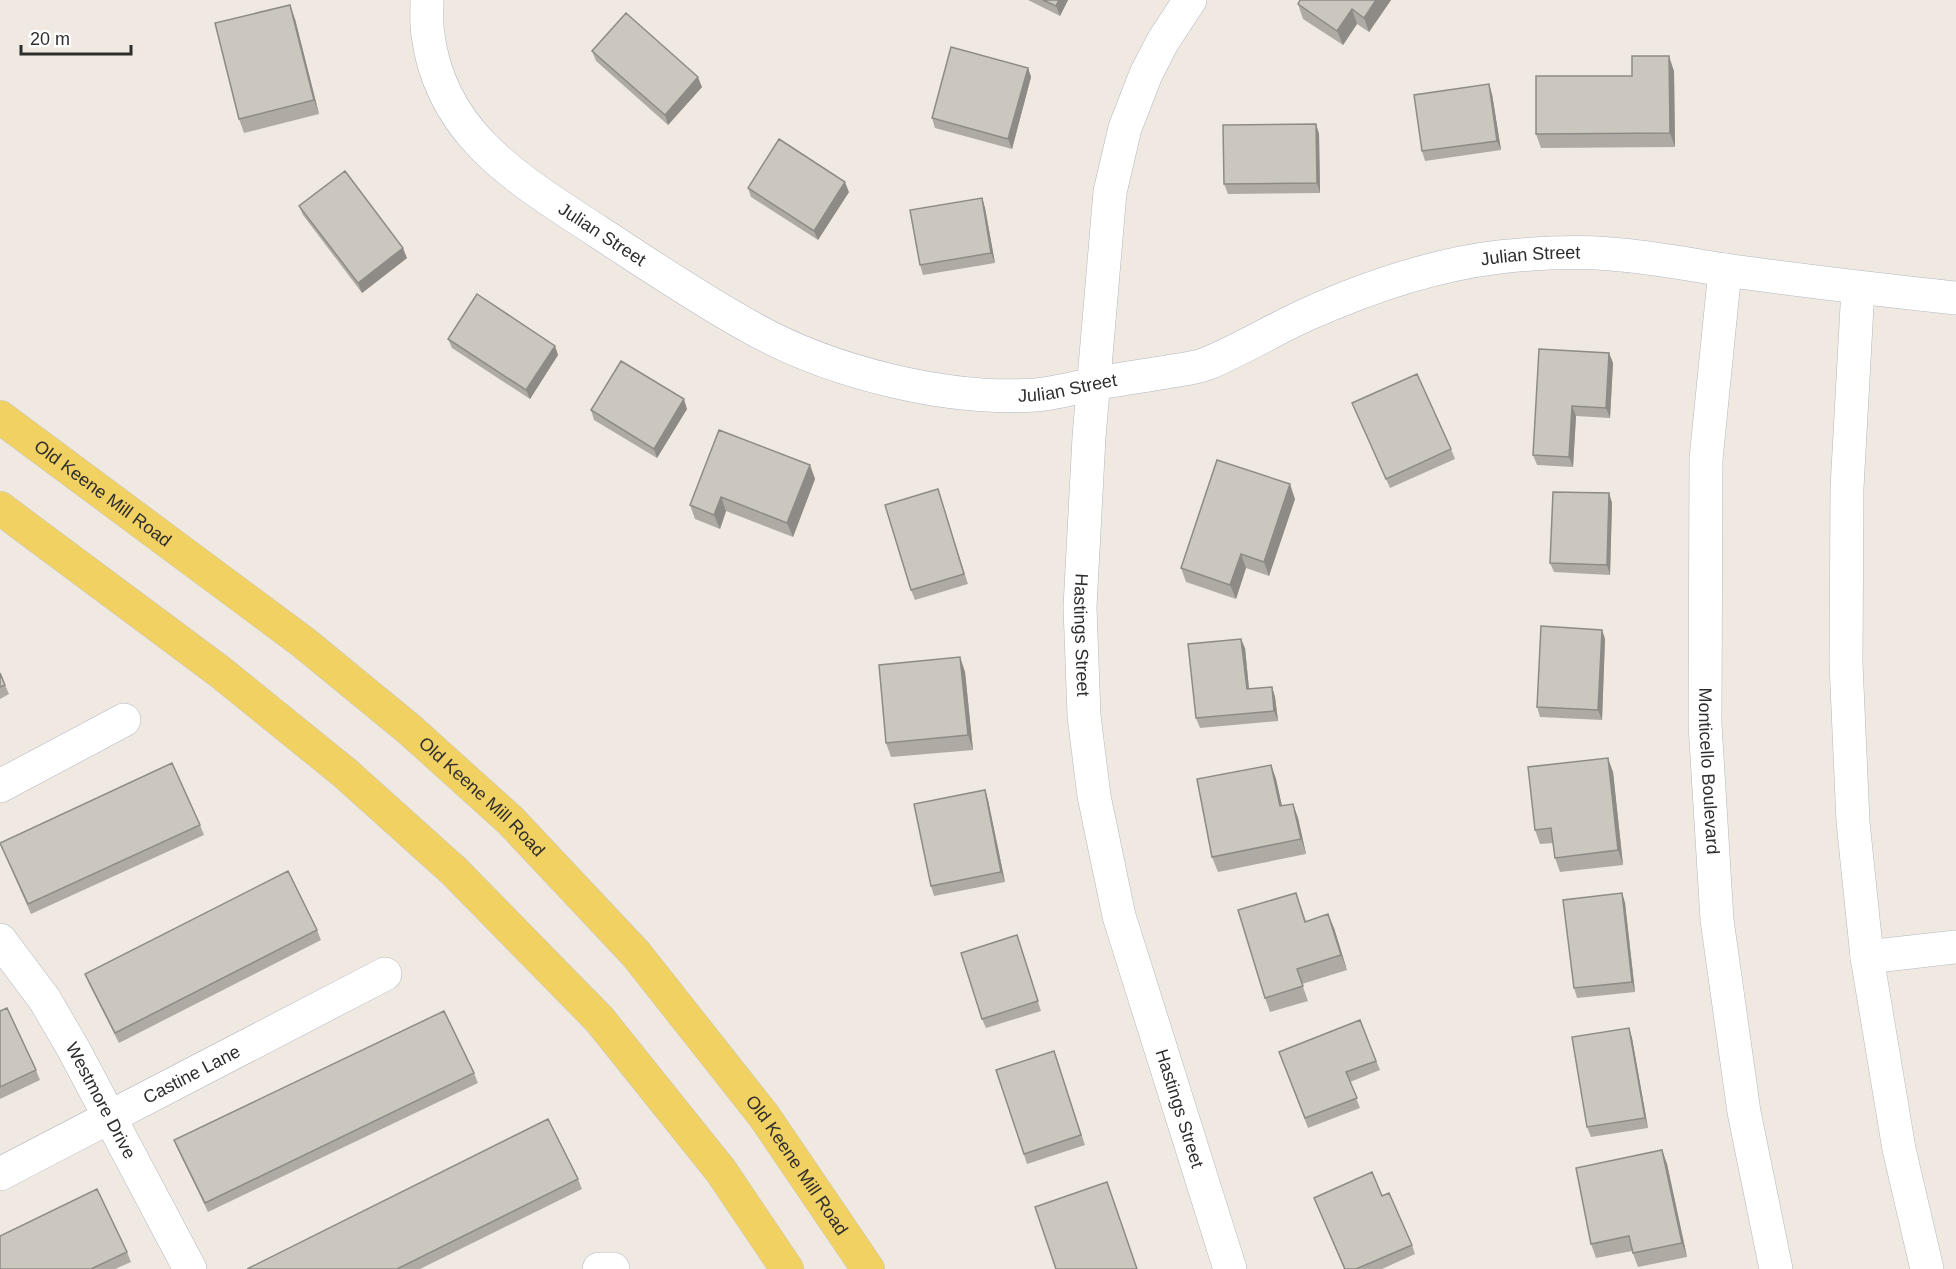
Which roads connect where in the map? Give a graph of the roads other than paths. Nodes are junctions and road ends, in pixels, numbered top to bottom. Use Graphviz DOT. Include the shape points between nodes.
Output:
graph roads {
  1 [pos="427,0"];
  2 [pos="1190,0"];
  3 [pos="1725,270"];
  4 [pos="1858,288"];
  5 [pos="1956,298"];
  6 [pos="1095,384"];
  7 [pos="0,417"];
  8 [pos="0,508"];
  9 [pos="124,720"];
  10 [pos="0,786"];
  11 [pos="0,940"];
  12 [pos="1956,947"];
  13 [pos="1867,957"];
  14 [pos="385,974"];
  15 [pos="110,1116"];
  16 [pos="0,1174"];
  17 [pos="190,1269"];
  18 [pos="598,1269"];
  19 [pos="613,1269"];
  20 [pos="787,1269"];
  21 [pos="868,1269"];
  22 [pos="1230,1269"];
  23 [pos="1776,1269"];
  24 [pos="1928,1269"];
  1 -- 6 [label="street, Julian Street" via="428,35 439,79 474,139 537,190 753,329 796,350 868,375 951,392 1037,395"];
  2 -- 6 [label="street, Hastings Street" via="1146,74 1125,128 1106,224"];
  3 -- 4 [label="street, Julian Street"];
  3 -- 6 [label="street, Julian Street" via="1612,254 1496,257 1425,272 1363,292 1202,366"];
  3 -- 23 [label="street, Monticello Boulevard" via="1706,459 1705,724 1717,920 1744,1112"];
  4 -- 5 [label="street, Julian Street"];
  4 -- 13 [label="street" via="1847,488 1846,663 1853,822"];
  6 -- 22 [label="street, Hastings Street" via="1080,607 1084,716 1094,796 1119,916"];
  7 -- 21 [label="main road, Old Keene Mill Road" via="303,642 409,729 510,820 643,963 764,1116"];
  8 -- 20 [label="main road" via="219,671 345,773 454,871 600,1020 721,1171"];
  9 -- 10 [label="street"];
  11 -- 15 [label="street, Westmore Drive" via="45,1000"];
  12 -- 13 [label="street"];
  13 -- 24 [label="street" via="1899,1149"];
  14 -- 15 [label="street, Castine Lane"];
  15 -- 16 [label="street, Castine Lane"];
  15 -- 17 [label="street, Westmore Drive"];
  18 -- 19 [label="street"];
}
